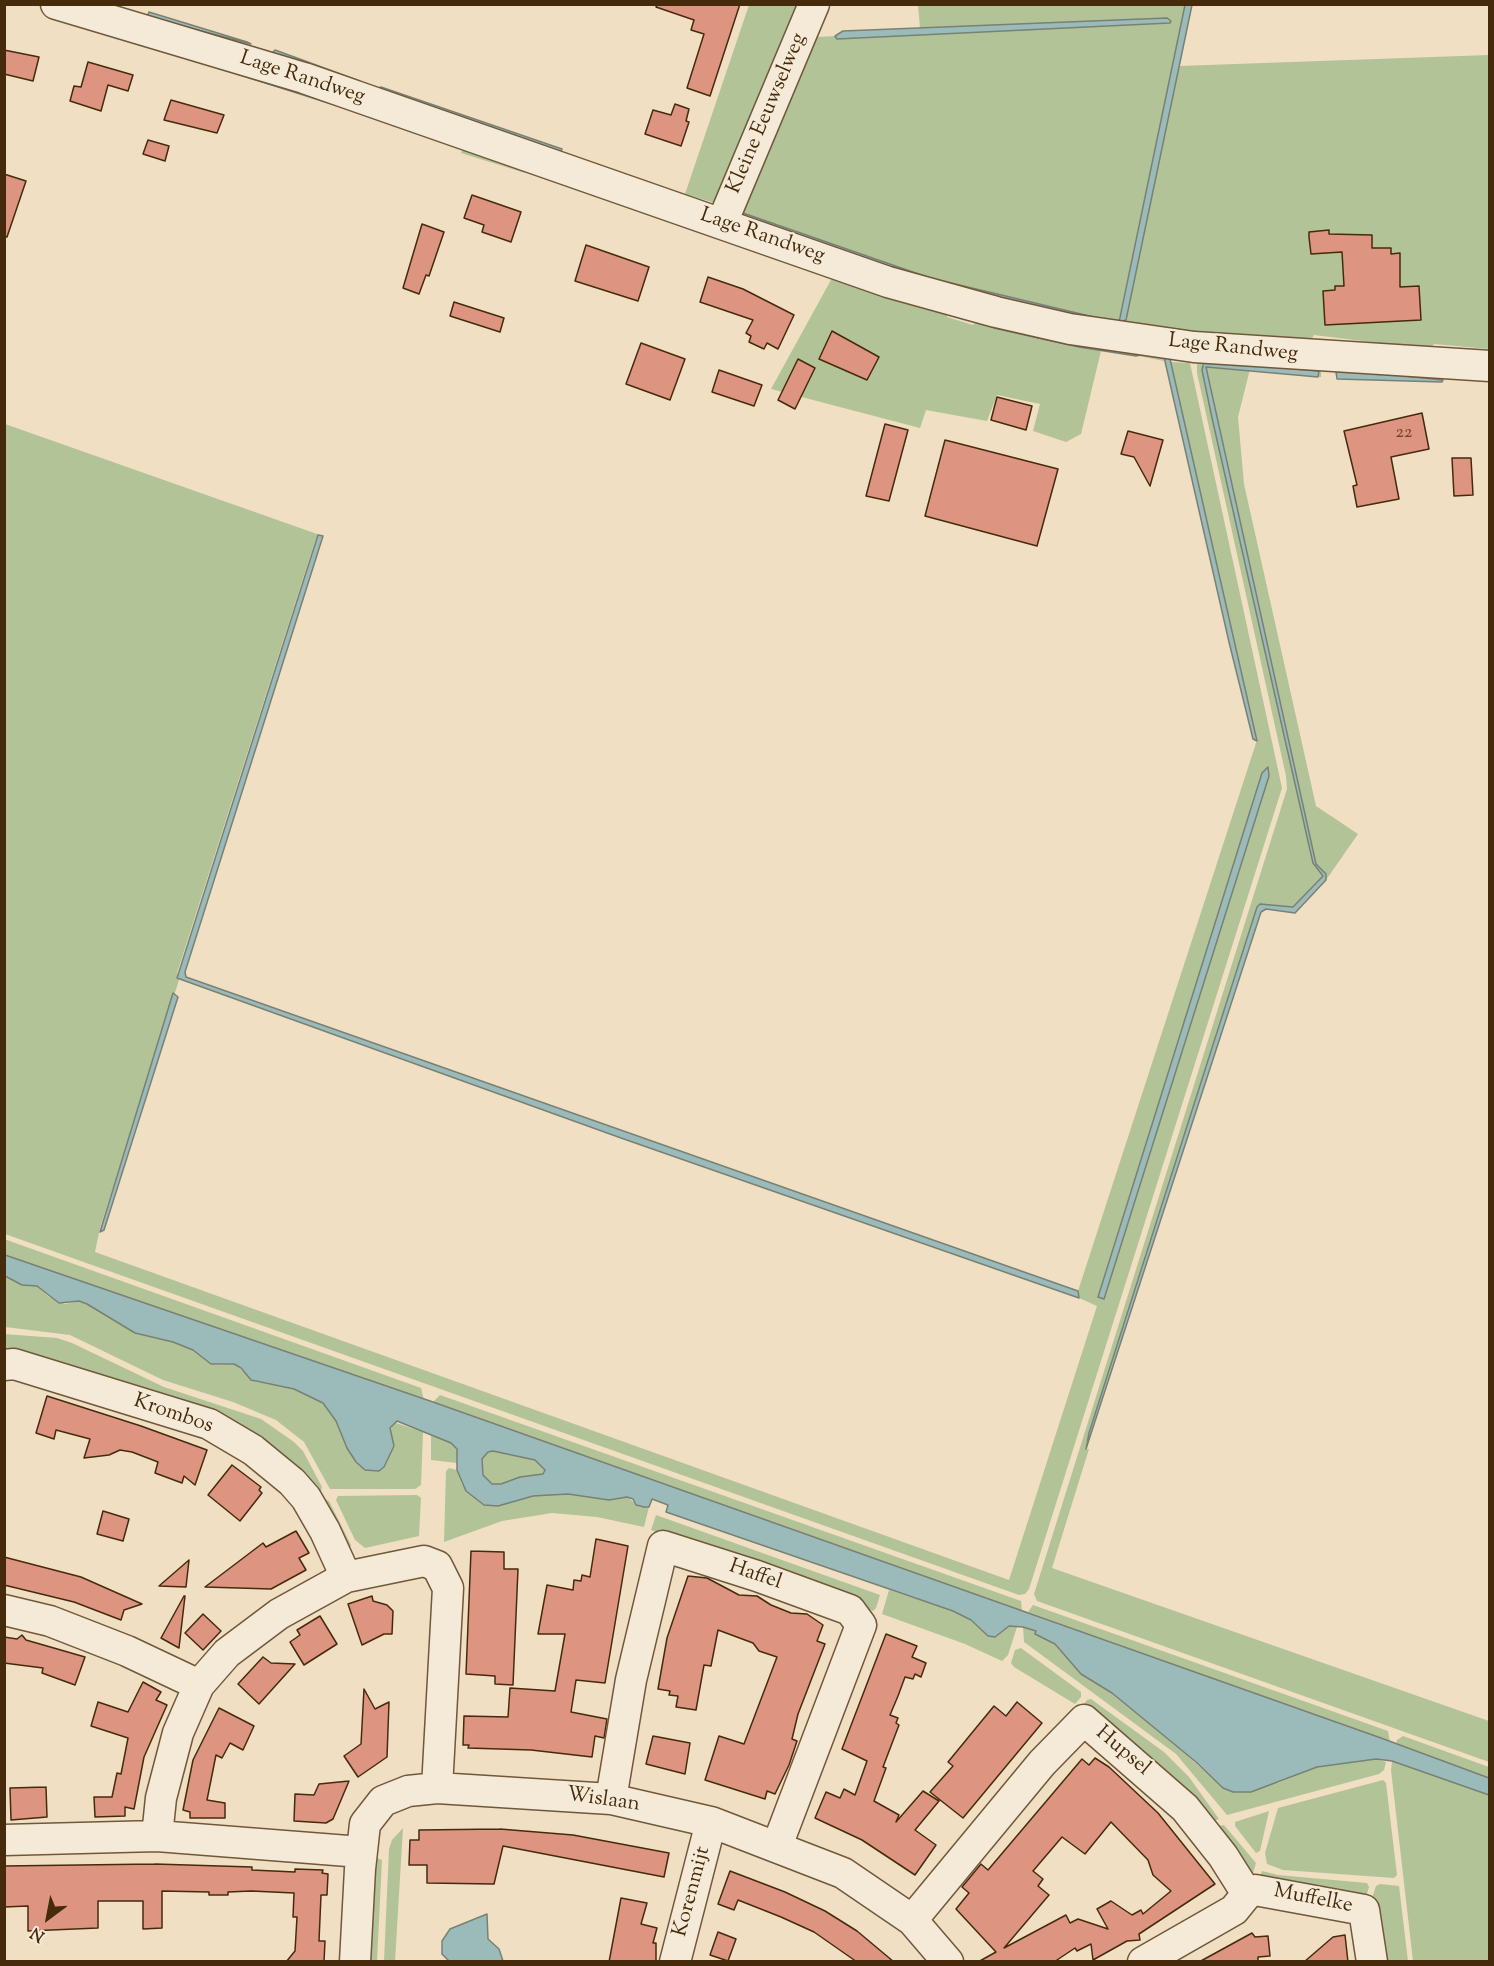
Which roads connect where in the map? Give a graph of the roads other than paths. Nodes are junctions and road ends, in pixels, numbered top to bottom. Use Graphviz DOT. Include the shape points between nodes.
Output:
graph roads {
  1 [pos="56,4"];
  2 [pos="814,4"];
  3 [pos="722,223"];
  4 [pos="1490,366"];
  5 [pos="4,1365"];
  6 [pos="346,1577"];
  7 [pos="4,1610"];
  8 [pos="199,1685"];
  9 [pos="437,1788"];
  10 [pos="610,1799"];
  11 [pos="711,1822"];
  12 [pos="157,1836"];
  13 [pos="4,1840"];
  14 [pos="777,1846"];
  15 [pos="362,1851"];
  16 [pos="1246,1894"];
  17 [pos="912,1920"];
  18 [pos="354,1962"];
  19 [pos="675,1962"];
  20 [pos="948,1962"];
  21 [pos="1143,1962"];
  22 [pos="1372,1962"];
  1 -- 3 [label="street, Lage Randweg" via="303,78"];
  2 -- 3 [label="street, Kleine Eeuwselweg"];
  3 -- 4 [label="street, Lage Randweg" via="888,282 1071,329 1205,348"];
  5 -- 6 [label="street, Krombos" via="14,1364 209,1424 253,1450 306,1498"];
  6 -- 8 [label="street" via="279,1614 227,1653"];
  6 -- 9 [label="street" via="424,1561 437,1566 448,1588"];
  7 -- 8 [label="street" via="50,1621"];
  8 -- 12 [label="street" via="178,1733 161,1798"];
  9 -- 10 [label="street, Wislaan"];
  9 -- 15 [label="street, Wislaan" via="408,1791 383,1801 365,1824"];
  10 -- 11 [label="street, Wislaan"];
  10 -- 14 [label="street, Haffel" via="631,1680 663,1546 850,1611 861,1625"];
  11 -- 14 [label="street, Wislaan"];
  11 -- 19 [label="street, Korenmijt"];
  12 -- 13 [label="street"];
  12 -- 15 [label="street"];
  14 -- 17 [label="street, Wislaan" via="843,1873"];
  15 -- 18 [label="street, Wislaan"];
  16 -- 17 [label="street, Hupsel" via="1223,1856 1185,1808 1084,1720 1042,1763"];
  16 -- 21 [label="street" via="1234,1910"];
  16 -- 22 [label="street, Muffelke" via="1255,1890 1274,1892 1364,1910"];
  17 -- 20 [label="street, Wislaan"];
}
